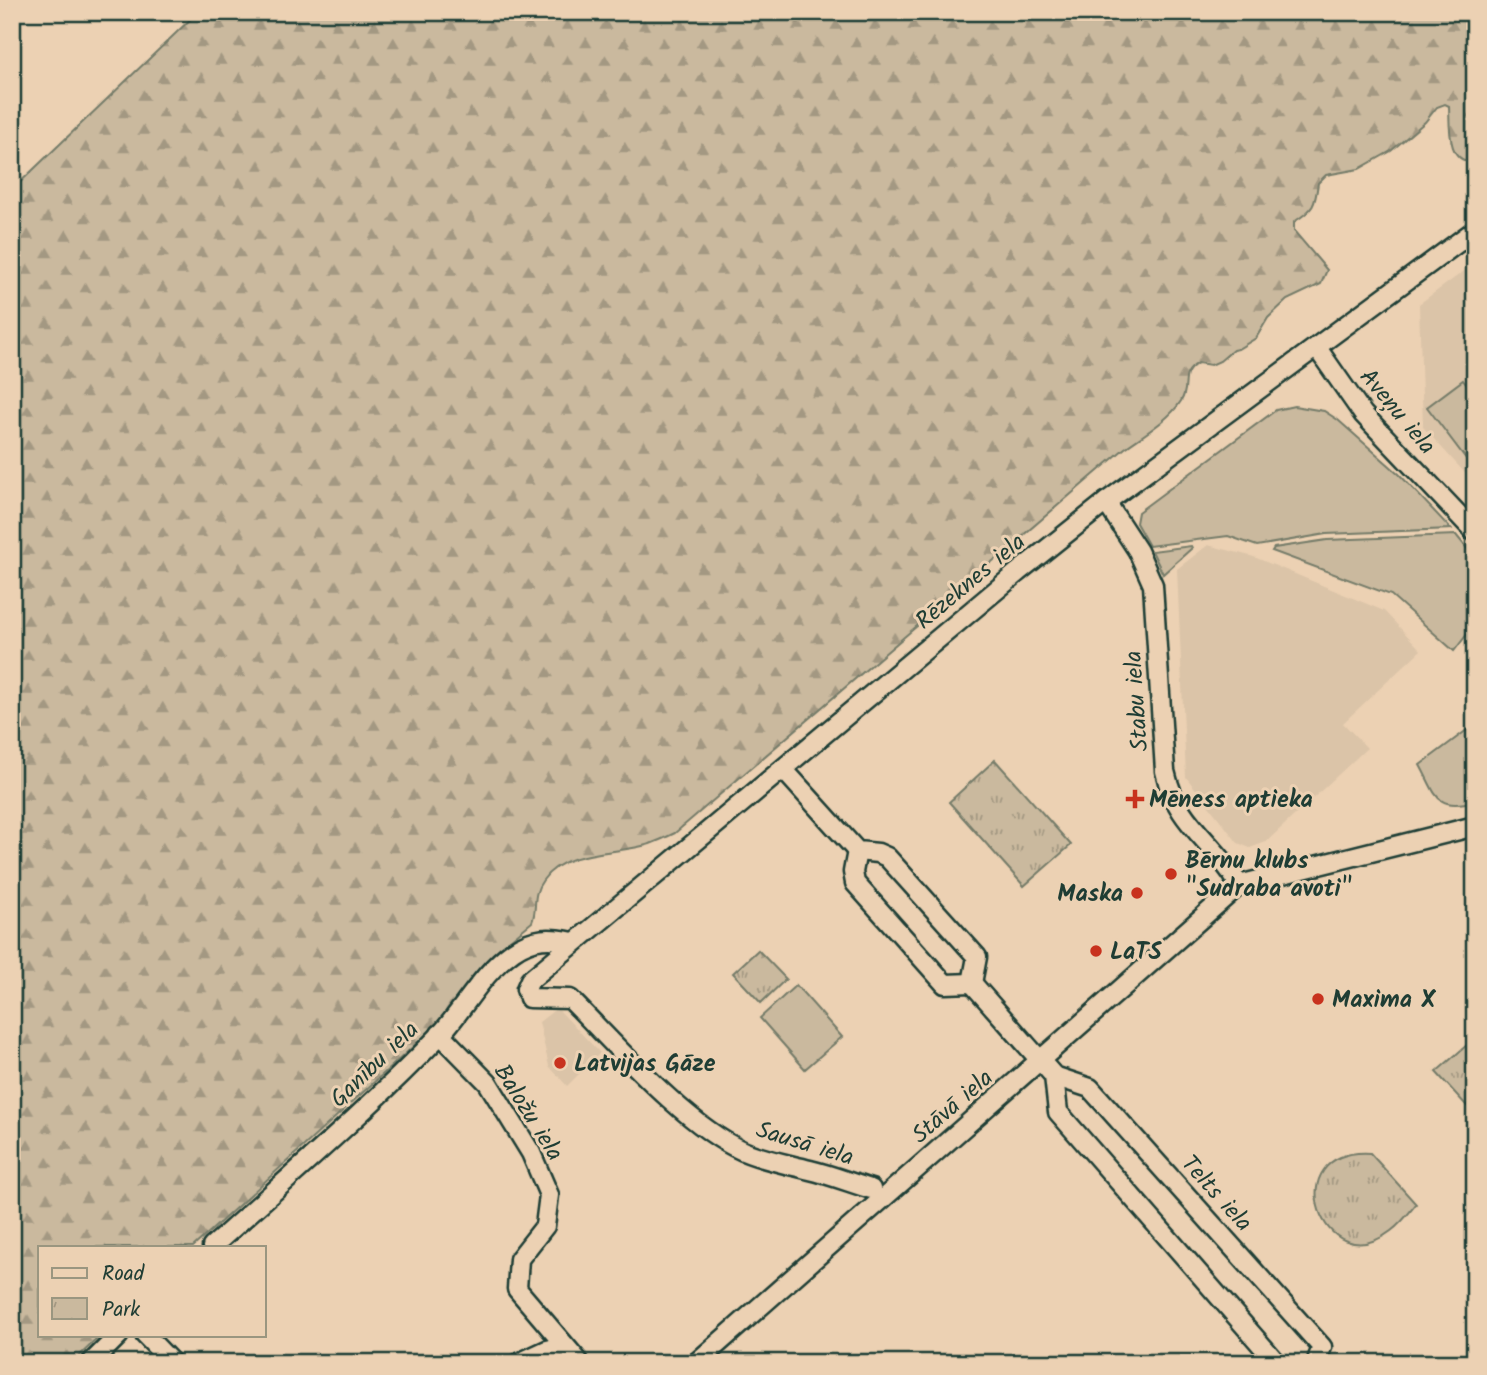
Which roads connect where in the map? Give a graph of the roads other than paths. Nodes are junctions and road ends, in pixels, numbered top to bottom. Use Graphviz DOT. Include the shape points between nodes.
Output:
graph roads {
  1 [pos="1475,230"];
  2 [pos="1317,348"];
  3 [pos="1107,502"];
  4 [pos="1475,532"];
  5 [pos="783,769"];
  6 [pos="1475,826"];
  7 [pos="857,851"];
  8 [pos="1239,885"];
  9 [pos="573,942"];
  10 [pos="972,983"];
  11 [pos="529,998"];
  12 [pos="440,1034"];
  13 [pos="1041,1061"];
  14 [pos="1054,1076"];
  15 [pos="871,1189"];
  16 [pos="213,1246"];
  17 [pos="119,1336"];
  18 [pos="146,1336"];
  19 [pos="565,1346"];
  20 [pos="91,1363"];
  21 [pos="172,1363"];
  22 [pos="519,1363"];
  23 [pos="580,1363"];
  24 [pos="696,1363"];
  25 [pos="1277,1363"];
  26 [pos="1315,1363"];
  1 -- 2 [label="street, Rēzeknes iela"];
  2 -- 3 [label="street, Rēzeknes iela"];
  2 -- 4 [label="street, Aveņu iela" via="1363,414"];
  3 -- 5 [label="street, Rēzeknes iela"];
  3 -- 8 [label="street, Stabu iela" via="1153,585 1169,788 1182,816 1229,867"];
  5 -- 7 [label="street"];
  5 -- 9 [label="street, Rēzeknes iela"];
  6 -- 8 [label="street"];
  7 -- 10 [label="street" via="887,857 977,957"];
  7 -- 10 [label="street" via="855,883 945,984"];
  8 -- 13 [label="street, Stāvā iela"];
  9 -- 11 [label="street, Rēzeknes iela" via="530,980"];
  9 -- 12 [label="street, Ganību iela" via="546,937 512,952"];
  10 -- 13 [label="street"];
  11 -- 15 [label="street, Sausā iela" via="570,999 672,1100 741,1150"];
  12 -- 16 [label="street, Ganību iela"];
  12 -- 19 [label="street, Baložu iela" via="488,1083 531,1153 549,1195 545,1226 519,1259 517,1289"];
  13 -- 14 [label="street"];
  13 -- 24 [label="street, Stāvā iela"];
  14 -- 25 [label="street" via="1058,1112"];
  14 -- 26 [label="street, Telts iela" via="1090,1088 1322,1347"];
  17 -- 20 [label="street"];
  18 -- 21 [label="street"];
  19 -- 22 [label="street"];
  19 -- 23 [label="street, Baložu iela"];
}
